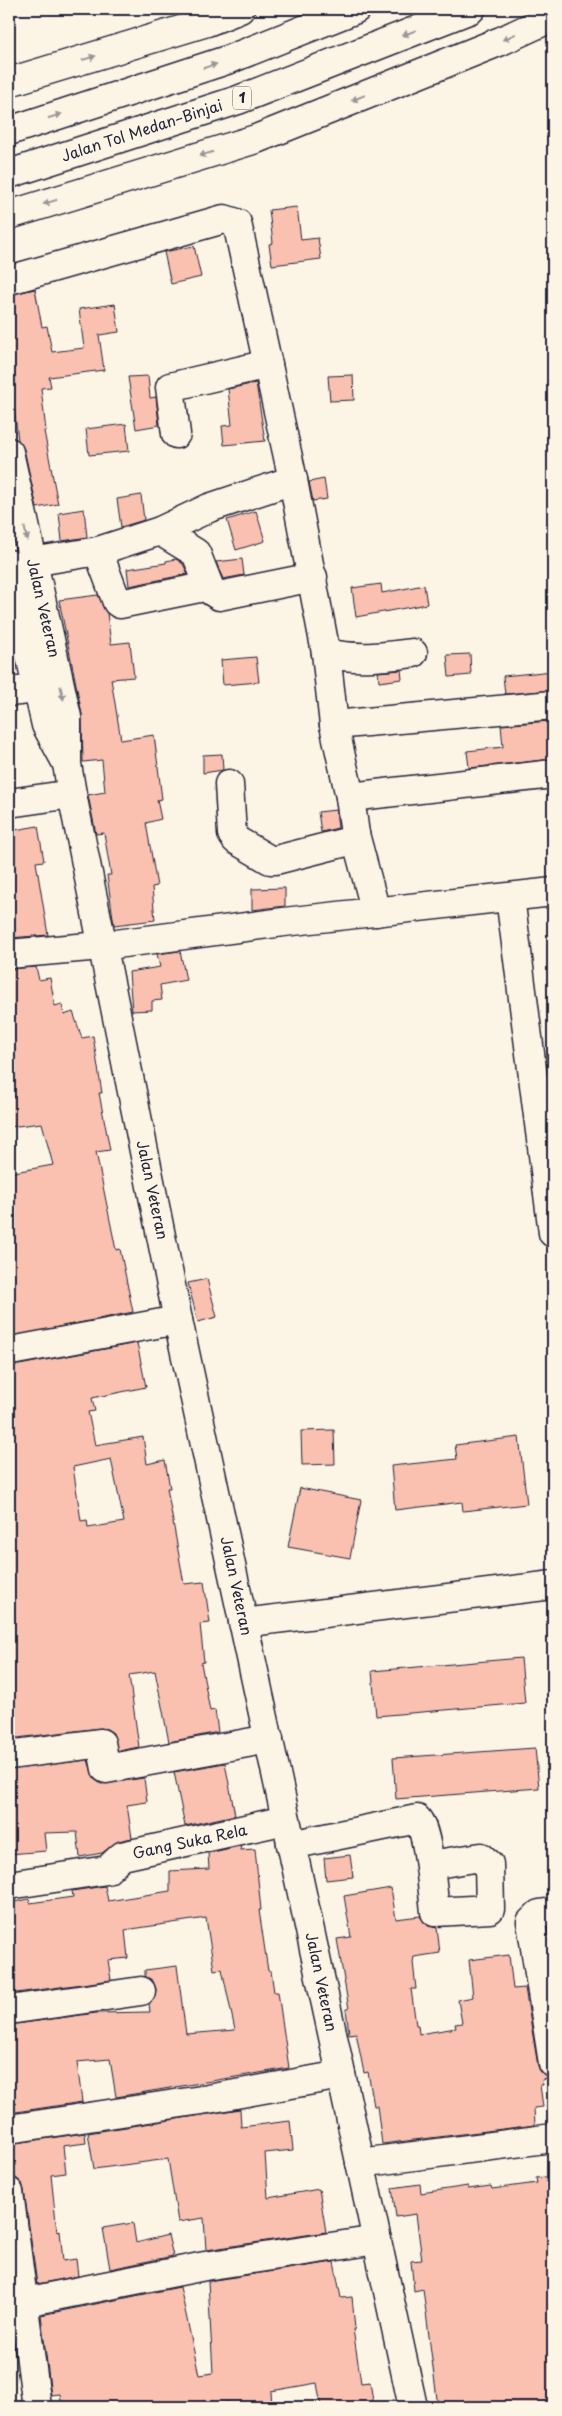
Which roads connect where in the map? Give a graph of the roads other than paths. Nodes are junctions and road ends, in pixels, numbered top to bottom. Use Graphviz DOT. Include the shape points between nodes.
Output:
graph roads {
  1 [pos="240,9"];
  2 [pos="356,9"];
  3 [pos="471,9"];
  4 [pos="553,18"];
  5 [pos="9,82"];
  6 [pos="9,131"];
  7 [pos="9,174"];
  8 [pos="9,215"];
  9 [pos="9,280"];
  10 [pos="268,364"];
  11 [pos="176,434"];
  12 [pos="9,452"];
  13 [pos="293,480"];
  14 [pos="160,531"];
  15 [pos="98,551"];
  16 [pos="21,563"];
  17 [pos="312,577"];
  18 [pos="210,586"];
  19 [pos="326,653"];
  20 [pos="413,653"];
  21 [pos="38,689"];
  22 [pos="9,692"];
  23 [pos="553,705"];
  24 [pos="334,725"];
  25 [pos="67,764"];
  26 [pos="553,774"];
  27 [pos="229,784"];
  28 [pos="72,794"];
  29 [pos="350,797"];
  30 [pos="9,803"];
  31 [pos="355,834"];
  32 [pos="553,892"];
  33 [pos="510,896"];
  34 [pos="376,912"];
  35 [pos="101,946"];
  36 [pos="9,954"];
  37 [pos="553,1233"];
  38 [pos="178,1320"];
  39 [pos="16,1350"];
  40 [pos="553,1585"];
  41 [pos="243,1622"];
  42 [pos="269,1739"];
  43 [pos="9,1755"];
  44 [pos="289,1832"];
  45 [pos="430,1865"];
  46 [pos="9,1885"];
  47 [pos="553,1912"];
  48 [pos="141,1990"];
  49 [pos="9,2010"];
  50 [pos="553,2063"];
  51 [pos="341,2075"];
  52 [pos="9,2130"];
  53 [pos="553,2138"];
  54 [pos="360,2164"];
  55 [pos="9,2192"];
  56 [pos="376,2240"];
  57 [pos="13,2247"];
  58 [pos="24,2302"];
  59 [pos="20,2359"];
  60 [pos="37,2407"];
  61 [pos="413,2407"];
  5 -- 1 [label="main road, one-way"];
  6 -- 2 [label="main road, one-way" via="230,59"];
  3 -- 7 [label="main road, Jalan Tol Medan–Binjai / 1, one-way" via="238,100"];
  4 -- 8 [label="main road, one-way" via="256,139"];
  9 -- 10 [label="main road" via="224,219 232,220 237,223"];
  10 -- 11 [label="main road" via="170,387"];
  10 -- 13 [label="main road"];
  12 -- 16 [label="main road, Jalan Veteran, one-way"];
  13 -- 14 [label="main road" via="209,508"];
  13 -- 17 [label="main road"];
  14 -- 15 [label="main road"];
  14 -- 18 [label="main road" via="196,554"];
  15 -- 16 [label="main road"];
  15 -- 18 [label="main road" via="120,604"];
  16 -- 21 [label="main road, Jalan Veteran"];
  16 -- 25 [label="main road, Jalan Veteran, one-way" via="67,717"];
  17 -- 18 [label="main road" via="219,596 211,591"];
  17 -- 19 [label="main road"];
  19 -- 20 [label="main road" via="350,658"];
  19 -- 24 [label="main road"];
  21 -- 22 [label="main road"];
  21 -- 25 [label="main road, Jalan Veteran" via="46,725"];
  23 -- 24 [label="main road"];
  24 -- 29 [label="main road"];
  25 -- 28 [label="main road, Jalan Veteran"];
  26 -- 29 [label="main road"];
  27 -- 31 [label="main road" via="232,834 236,840 270,860 350,841"];
  28 -- 30 [label="main road"];
  28 -- 35 [label="main road, Jalan Veteran"];
  29 -- 31 [label="main road"];
  31 -- 34 [label="main road"];
  32 -- 33 [label="main road"];
  33 -- 34 [label="main road"];
  33 -- 37 [label="main road"];
  34 -- 35 [label="main road"];
  35 -- 36 [label="main road"];
  35 -- 38 [label="main road, Jalan Veteran"];
  38 -- 39 [label="main road"];
  38 -- 41 [label="main road, Jalan Veteran"];
  40 -- 41 [label="main road"];
  41 -- 42 [label="main road, Jalan Veteran"];
  42 -- 43 [label="main road" via="106,1769 100,1743"];
  42 -- 44 [label="main road, Jalan Veteran"];
  44 -- 45 [label="main road, Gang Suka Rela" via="417,1818"];
  44 -- 46 [label="main road, Gang Suka Rela" via="122,1856 107,1870"];
  44 -- 51 [label="main road, Jalan Veteran"];
  47 -- 50 [label="main road" via="539,1914 532,1922"];
  48 -- 49 [label="main road"];
  51 -- 52 [label="main road" via="208,2100"];
  51 -- 54 [label="main road, Jalan Veteran"];
  53 -- 54 [label="main road"];
  54 -- 56 [label="main road, Jalan Veteran"];
  55 -- 57 [label="main road"];
  56 -- 58 [label="main road" via="205,2266"];
  56 -- 61 [label="main road, Jalan Veteran"];
  57 -- 58 [label="main road"];
  58 -- 59 [label="main road"];
  59 -- 60 [label="main road"];
}
